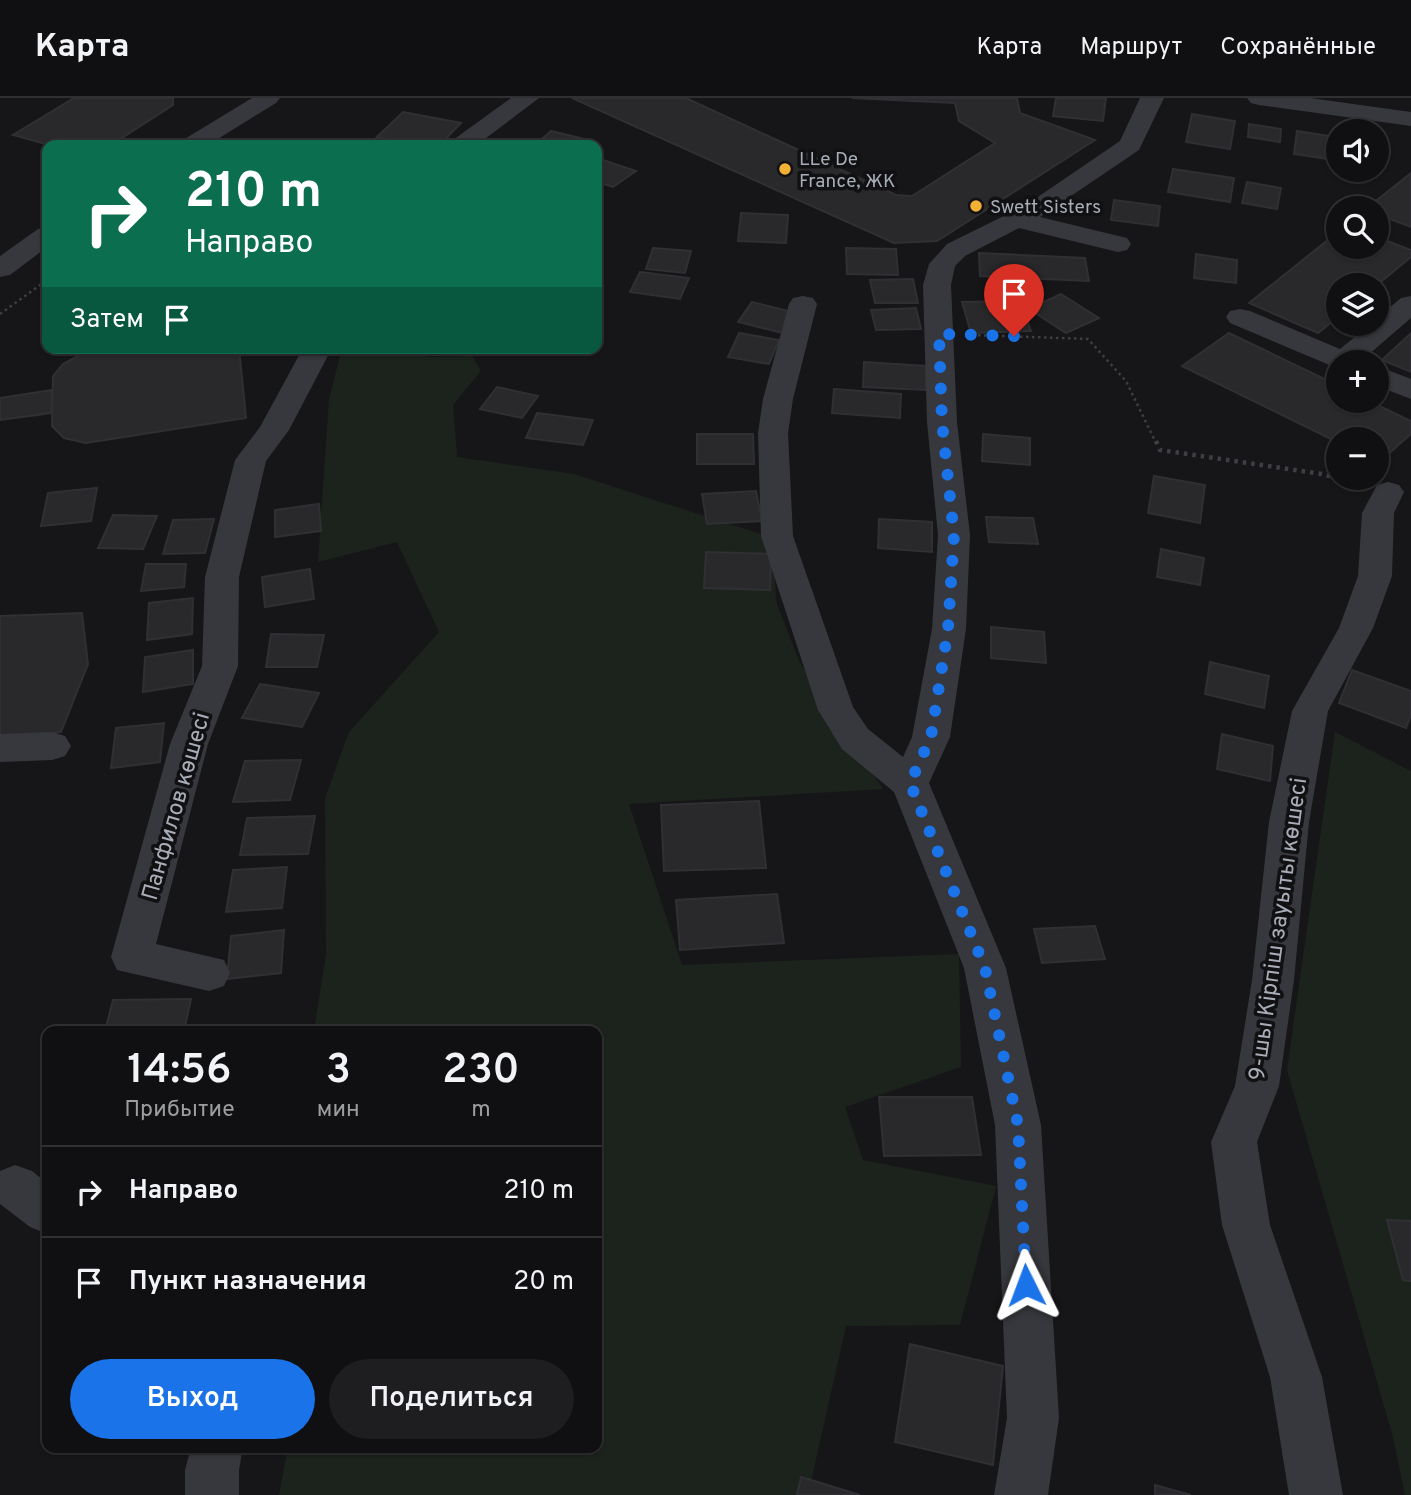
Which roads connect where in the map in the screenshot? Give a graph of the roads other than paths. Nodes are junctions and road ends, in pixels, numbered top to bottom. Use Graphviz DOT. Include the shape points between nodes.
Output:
graph roads {
  1 [pos="527,98"];
  2 [pos="1259,98"];
  3 [pos="266,99"];
  4 [pos="1148,108"];
  5 [pos="1411,120"];
  6 [pos="200,140"];
  7 [pos="468,140"];
  8 [pos="1018,220"];
  9 [pos="42,239"];
  10 [pos="1118,244"];
  11 [pos="0,269"];
  12 [pos="803,304"];
  13 [pos="1411,304"];
  14 [pos="1240,317"];
  15 [pos="1359,350"];
  16 [pos="315,354"];
  17 [pos="1326,354"];
  18 [pos="1389,380"];
  19 [pos="1411,390"];
  20 [pos="1388,492"];
  21 [pos="52,746"];
  22 [pos="0,748"];
  23 [pos="910,783"];
  24 [pos="209,973"];
  25 [pos="216,1453"];
  26 [pos="212,1495"];
  27 [pos="1021,1495"];
  28 [pos="1316,1495"];
  1 -- 7 [label="street"];
  2 -- 5 [label="street"];
  3 -- 6 [label="street"];
  4 -- 8 [label="street" via="1130,145 1134,162"];
  8 -- 10 [label="street"];
  8 -- 23 [label="street" via="956,250 942,264 937,285 942,422 954,535 949,616 931,737"];
  9 -- 11 [label="street"];
  12 -- 23 [label="street" via="773,433 777,536 836,710 855,739"];
  13 -- 15 [label="street"];
  14 -- 17 [label="street"];
  16 -- 24 [label="street, Панфилов көшесі" via="274,430 251,460 222,577 220,666 189,744 132,957"];
  18 -- 19 [label="street"];
  20 -- 28 [label="street, 9-шы Кірпіш зауыты көшесі" via="1378,513 1375,576 1356,628 1310,711 1289,822 1257,1086 1234,1142 1246,1225 1296,1377"];
  21 -- 22 [label="street"];
  23 -- 27 [label="street" via="985,968 1018,1125 1033,1418"];
  25 -- 26 [label="street"];
}
